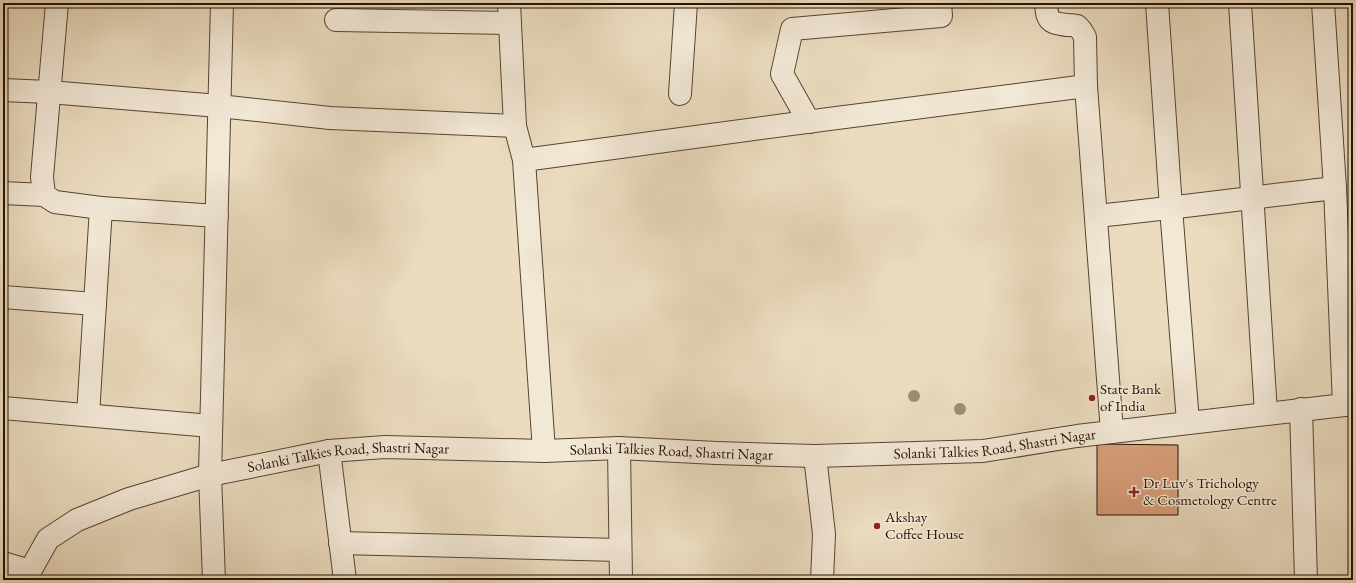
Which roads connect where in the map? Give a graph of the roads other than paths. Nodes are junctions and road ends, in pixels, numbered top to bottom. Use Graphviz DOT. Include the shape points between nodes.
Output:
graph roads {
  1 [pos="57,3"];
  2 [pos="222,3"];
  3 [pos="686,3"];
  4 [pos="940,3"];
  5 [pos="1046,3"];
  6 [pos="1157,3"];
  7 [pos="1240,3"];
  8 [pos="1323,3"];
  9 [pos="509,13"];
  10 [pos="336,20"];
  11 [pos="1086,86"];
  12 [pos="3,90"];
  13 [pos="49,92"];
  14 [pos="680,94"];
  15 [pos="219,106"];
  16 [pos="809,122"];
  17 [pos="515,126"];
  18 [pos="524,160"];
  19 [pos="3,193"];
  20 [pos="44,195"];
  21 [pos="1252,197"];
  22 [pos="1341,200"];
  23 [pos="101,208"];
  24 [pos="1171,208"];
  25 [pos="217,216"];
  26 [pos="1096,216"];
  27 [pos="3,297"];
  28 [pos="95,304"];
  29 [pos="1349,404"];
  30 [pos="3,408"];
  31 [pos="1302,409"];
  32 [pos="1266,413"];
  33 [pos="88,415"];
  34 [pos="1188,422"];
  35 [pos="211,426"];
  36 [pos="1112,432"];
  37 [pos="619,448"];
  38 [pos="329,451"];
  39 [pos="544,451"];
  40 [pos="815,456"];
  41 [pos="210,475"];
  42 [pos="340,543"];
  43 [pos="620,550"];
  44 [pos="3,562"];
  45 [pos="30,576"];
  46 [pos="214,580"];
  47 [pos="345,580"];
  48 [pos="621,580"];
  49 [pos="822,580"];
  50 [pos="1306,580"];
  1 -- 13 [label="street"];
  2 -- 15 [label="street"];
  3 -- 14 [label="street"];
  4 -- 16 [label="street" via="941,16 792,30 782,74"];
  5 -- 11 [label="street" via="1046,12 1050,20 1055,24 1076,26 1085,36"];
  6 -- 24 [label="street"];
  7 -- 21 [label="street"];
  8 -- 22 [label="street"];
  9 -- 10 [label="street"];
  9 -- 17 [label="street"];
  11 -- 16 [label="street"];
  11 -- 26 [label="street"];
  12 -- 13 [label="street"];
  13 -- 15 [label="street"];
  13 -- 20 [label="street" via="42,177"];
  15 -- 17 [label="street" via="330,118"];
  15 -- 25 [label="street"];
  16 -- 18 [label="street"];
  17 -- 18 [label="street"];
  18 -- 39 [label="street"];
  19 -- 20 [label="street"];
  20 -- 23 [label="street" via="55,202"];
  21 -- 22 [label="street"];
  21 -- 24 [label="street"];
  21 -- 32 [label="street"];
  22 -- 29 [label="street"];
  23 -- 25 [label="street"];
  23 -- 28 [label="street"];
  24 -- 26 [label="street"];
  24 -- 34 [label="street"];
  25 -- 35 [label="street"];
  26 -- 36 [label="street"];
  27 -- 28 [label="street"];
  28 -- 33 [label="street"];
  29 -- 31 [label="street, Solanki Talkies Road, Shastri Nagar"];
  30 -- 33 [label="street"];
  31 -- 32 [label="street, Solanki Talkies Road, Shastri Nagar"];
  31 -- 50 [label="street"];
  32 -- 34 [label="street, Solanki Talkies Road, Shastri Nagar"];
  33 -- 35 [label="street"];
  34 -- 36 [label="street, Solanki Talkies Road, Shastri Nagar"];
  35 -- 41 [label="street"];
  36 -- 40 [label="street, Solanki Talkies Road, Shastri Nagar" via="983,451"];
  37 -- 39 [label="street, Solanki Talkies Road, Shastri Nagar"];
  37 -- 40 [label="street, Solanki Talkies Road, Shastri Nagar"];
  37 -- 43 [label="street"];
  38 -- 39 [label="street, Solanki Talkies Road, Shastri Nagar" via="384,447"];
  38 -- 41 [label="street, Solanki Talkies Road, Shastri Nagar"];
  38 -- 42 [label="street"];
  40 -- 49 [label="street" via="824,534"];
  41 -- 45 [label="street, Solanki Talkies Road, Shastri Nagar" via="129,498 77,520 48,539"];
  41 -- 46 [label="street"];
  42 -- 43 [label="street"];
  42 -- 47 [label="street"];
  43 -- 48 [label="street"];
  44 -- 45 [label="street"];
}
